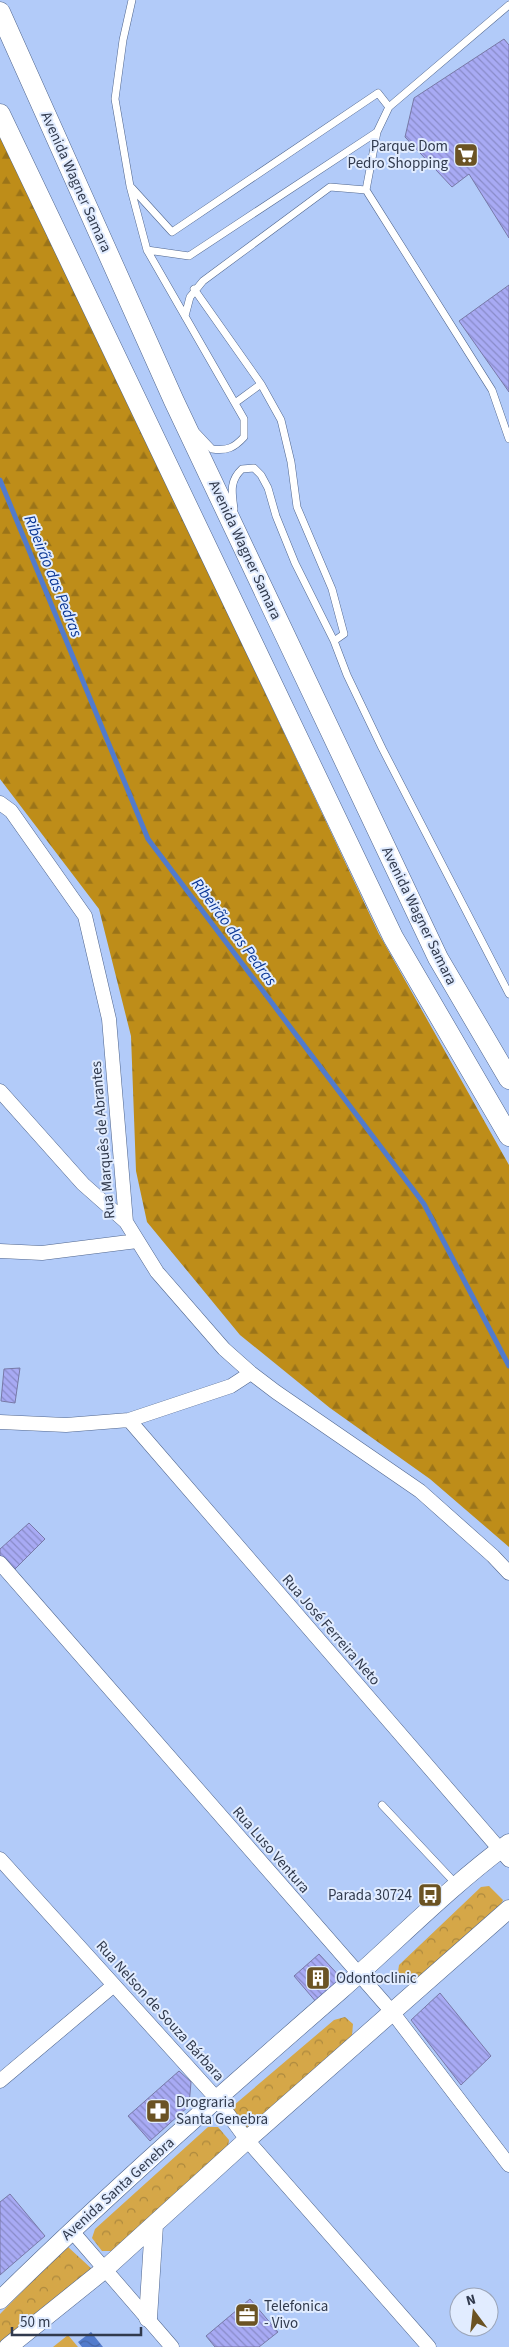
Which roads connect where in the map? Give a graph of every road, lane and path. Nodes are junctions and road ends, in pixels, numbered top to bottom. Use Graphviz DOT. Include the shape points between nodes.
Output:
graph roads {
  1 [pos="132,0"];
  2 [pos="509,4"];
  3 [pos="0,12"];
  4 [pos="388,107"];
  5 [pos="0,114"];
  6 [pos="377,132"];
  7 [pos="130,186"];
  8 [pos="366,190"];
  9 [pos="147,250"];
  10 [pos="194,289"];
  11 [pos="185,316"];
  12 [pos="261,384"];
  13 [pos="174,400"];
  14 [pos="235,403"];
  15 [pos="509,439"];
  16 [pos="237,534"];
  17 [pos="334,641"];
  18 [pos="0,803"];
  19 [pos="509,994"];
  20 [pos="509,1079"];
  21 [pos="0,1091"];
  22 [pos="509,1136"];
  23 [pos="126,1222"];
  24 [pos="137,1241"];
  25 [pos="0,1251"];
  26 [pos="251,1373"];
  27 [pos="129,1420"];
  28 [pos="0,1422"];
  29 [pos="0,1563"];
  30 [pos="509,1573"];
  31 [pos="382,1805"];
  32 [pos="506,1851"];
  33 [pos="0,1860"];
  34 [pos="457,1885"];
  35 [pos="509,1909"];
  36 [pos="359,1974"];
  37 [pos="114,1985"];
  38 [pos="393,2014"];
  39 [pos="0,2081"];
  40 [pos="217,2098"];
  41 [pos="247,2140"];
  42 [pos="509,2165"];
  43 [pos="154,2225"];
  44 [pos="71,2230"];
  45 [pos="105,2269"];
  46 [pos="0,2300"];
  47 [pos="148,2318"];
  48 [pos="8,2347"];
  49 [pos="172,2347"];
  50 [pos="429,2347"];
  1 -- 7 [label="lane" via="115,99"];
  2 -- 4 [label="lane"];
  3 -- 13 [label="main road, Avenida Wagner Samara"];
  4 -- 6 [label="lane"];
  4 -- 7 [label="lane" via="378,93 172,232"];
  5 -- 22 [label="main road, Avenida Wagner Samara" via="393,937"];
  6 -- 8 [label="lane"];
  6 -- 9 [label="lane" via="189,256"];
  7 -- 9 [label="lane"];
  8 -- 10 [label="lane" via="330,187"];
  8 -- 15 [label="lane" via="492,390"];
  9 -- 11 [label="lane"];
  10 -- 11 [label="lane"];
  10 -- 12 [label="lane"];
  11 -- 14 [label="lane"];
  12 -- 14 [label="lane"];
  12 -- 17 [label="lane" via="281,420 297,507 332,589 344,634"];
  13 -- 14 [label="lane" via="212,449 222,450 235,447 244,437 244,419"];
  13 -- 16 [label="main road, Avenida Wagner Samara"];
  16 -- 17 [label="lane" via="231,489 233,477 242,469 254,468 268,488 295,563"];
  16 -- 20 [label="main road, Avenida Wagner Samara" via="438,958"];
  17 -- 19 [label="lane" via="382,748"];
  18 -- 23 [label="street, Rua Marquês de Abrantes" via="11,811 85,916 109,1019"];
  21 -- 23 [label="street" via="83,1184"];
  23 -- 24 [label="street, Rua Marquês de Abrantes"];
  24 -- 25 [label="street" via="42,1252"];
  24 -- 26 [label="street, Rua Marquês de Abrantes" via="164,1279 224,1349"];
  26 -- 27 [label="street" via="231,1386"];
  26 -- 30 [label="street, Rua Marquês de Abrantes" via="420,1490"];
  27 -- 28 [label="street" via="66,1425"];
  27 -- 32 [label="street, Rua José Ferreira Neto"];
  29 -- 36 [label="street, Rua Luso Ventura"];
  31 -- 34 [label="lane"];
  32 -- 34 [label="street, Avenida Santa Genebra"];
  33 -- 37 [label="street, Rua Nelson de Souza Bárbara"];
  34 -- 36 [label="street, Avenida Santa Genebra"];
  35 -- 38 [label="street"];
  36 -- 38 [label="street, Rua Luso Ventura"];
  36 -- 40 [label="street, Avenida Santa Genebra"];
  37 -- 39 [label="street"];
  37 -- 40 [label="street, Rua Nelson de Souza Bárbara"];
  38 -- 41 [label="street"];
  38 -- 42 [label="street, Rua Luso Ventura"];
  40 -- 41 [label="street, Rua Nelson de Souza Bárbara"];
  40 -- 44 [label="street, Avenida Santa Genebra"];
  41 -- 43 [label="street"];
  41 -- 50 [label="street, Rua Nelson de Souza Bárbara"];
  43 -- 45 [label="street"];
  43 -- 47 [label="street"];
  44 -- 45 [label="street"];
  44 -- 46 [label="street, Avenida Santa Genebra"];
  45 -- 47 [label="street"];
  45 -- 48 [label="street"];
  47 -- 49 [label="street"];
}
